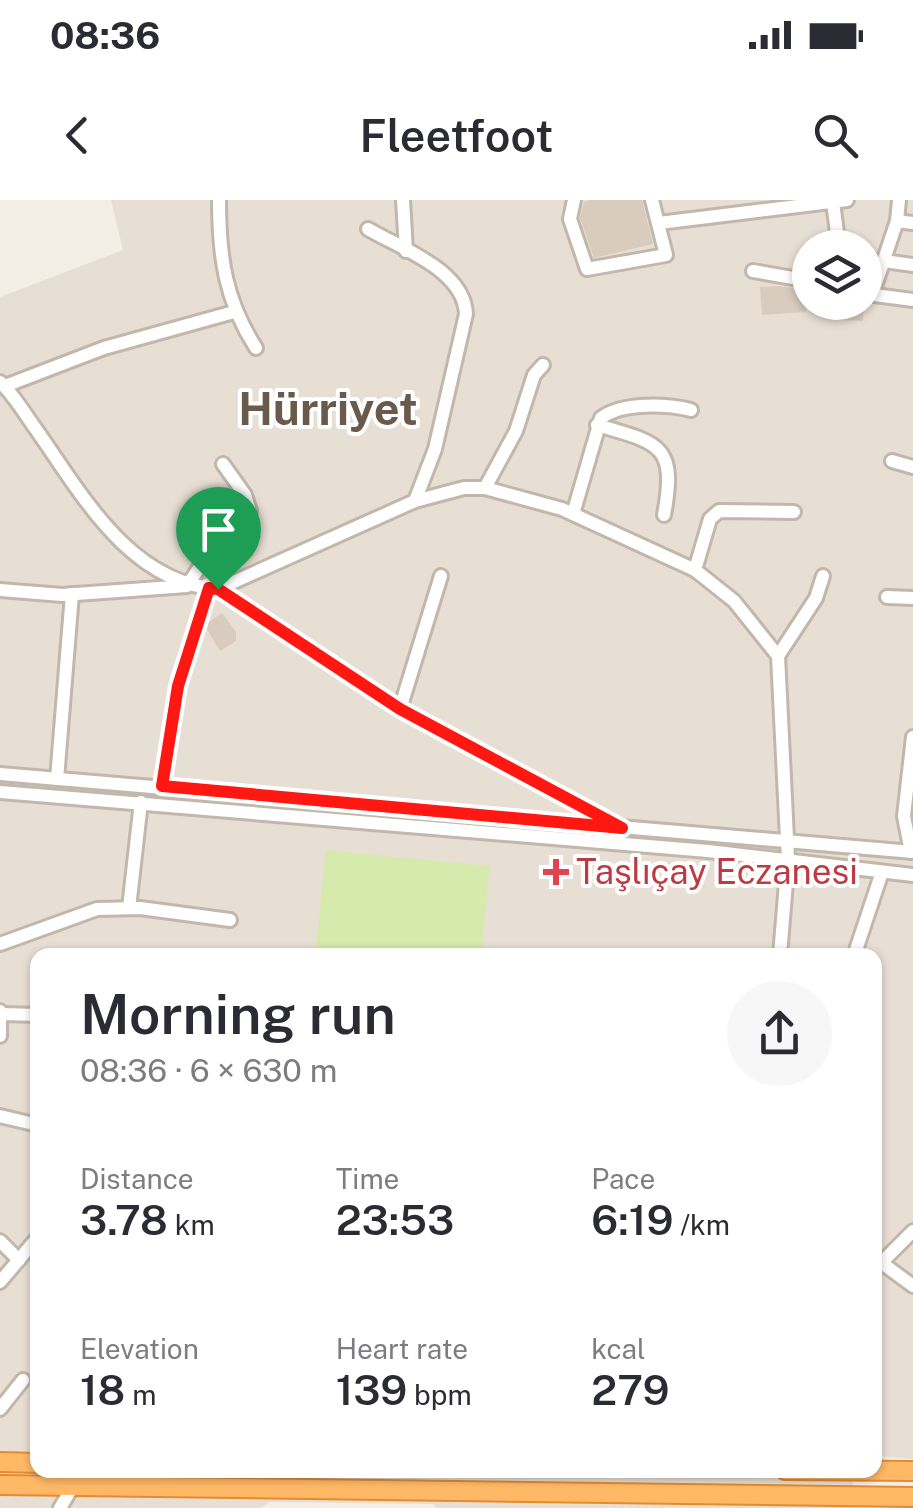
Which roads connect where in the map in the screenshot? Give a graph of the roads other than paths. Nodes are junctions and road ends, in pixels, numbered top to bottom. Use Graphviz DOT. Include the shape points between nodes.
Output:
graph roads {
  1 [pos="403,200"];
  2 [pos="574,200"];
  3 [pos="652,200"];
  4 [pos="899,200"];
  5 [pos="840,201"];
  6 [pos="222,202"];
  7 [pos="776,203"];
  8 [pos="730,206"];
  9 [pos="898,221"];
  10 [pos="659,222"];
  11 [pos="913,223"];
  12 [pos="368,229"];
  13 [pos="839,230"];
  14 [pos="406,251"];
  15 [pos="884,262"];
  16 [pos="913,265"];
  17 [pos="882,266"];
  18 [pos="753,271"];
  19 [pos="792,279"];
  20 [pos="882,296"];
  21 [pos="913,300"];
  22 [pos="234,312"];
  23 [pos="256,348"];
  24 [pos="543,365"];
  25 [pos="2,384"];
  26 [pos="691,410"];
  27 [pos="597,425"];
  28 [pos="892,461"];
  29 [pos="223,464"];
  30 [pos="913,467"];
  31 [pos="485,488"];
  32 [pos="415,502"];
  33 [pos="794,512"];
  34 [pos="573,514"];
  35 [pos="664,514"];
  36 [pos="694,570"];
  37 [pos="441,576"];
  38 [pos="823,576"];
  39 [pos="187,586"];
  40 [pos="213,588"];
  41 [pos="0,590"];
  42 [pos="72,594"];
  43 [pos="887,596"];
  44 [pos="913,598"];
  45 [pos="778,656"];
  46 [pos="400,709"];
  47 [pos="913,737"];
  48 [pos="0,774"];
  49 [pos="56,779"];
  50 [pos="162,786"];
  51 [pos="0,792"];
  52 [pos="140,802"];
  53 [pos="622,828"];
  54 [pos="784,841"];
  55 [pos="912,852"];
  56 [pos="788,859"];
  57 [pos="882,872"];
  58 [pos="913,874"];
  59 [pos="128,908"];
  60 [pos="230,920"];
  61 [pos="0,944"];
  62 [pos="781,948"];
  63 [pos="857,948"];
  64 [pos="0,1013"];
  65 [pos="30,1015"];
  66 [pos="0,1036"];
  67 [pos="1,1121"];
  68 [pos="30,1124"];
  69 [pos="913,1231"];
  70 [pos="0,1241"];
  71 [pos="30,1247"];
  72 [pos="882,1258"];
  73 [pos="19,1260"];
  74 [pos="882,1264"];
  75 [pos="0,1282"];
  76 [pos="913,1286"];
  77 [pos="23,1380"];
  78 [pos="0,1410"];
  79 [pos="0,1462"];
  80 [pos="30,1463"];
  81 [pos="882,1471"];
  82 [pos="913,1471"];
  83 [pos="0,1485"];
  84 [pos="72,1486"];
  85 [pos="913,1496"];
  86 [pos="606,1501"];
  87 [pos="726,1502"];
  88 [pos="60,1508"];
  1 -- 14 [label="street"];
  2 -- 10 [label="street" via="570,219 587,270 666,255"];
  3 -- 10 [label="street"];
  4 -- 9 [label="street"];
  5 -- 7 [label="street"];
  5 -- 13 [label="street"];
  6 -- 22 [label="street" via="223,281"];
  7 -- 8 [label="street"];
  8 -- 10 [label="street"];
  9 -- 11 [label="street"];
  9 -- 15 [label="street"];
  12 -- 14 [label="street"];
  14 -- 32 [label="street" via="459,287 466,314 435,450"];
  15 -- 16 [label="street"];
  15 -- 17 [label="street"];
  18 -- 19 [label="street"];
  20 -- 21 [label="street"];
  22 -- 23 [label="street"];
  22 -- 25 [label="street"];
  24 -- 31 [label="street"];
  25 -- 39 [label="street" via="114,536"];
  26 -- 27 [label="street" via="618,410"];
  27 -- 34 [label="street"];
  27 -- 35 [label="street" via="653,444 667,456 671,479"];
  28 -- 30 [label="street"];
  29 -- 39 [label="street" via="250,512 211,550"];
  31 -- 32 [label="street"];
  31 -- 34 [label="street"];
  32 -- 40 [label="street"];
  33 -- 36 [label="street" via="719,511 710,519"];
  34 -- 36 [label="street"];
  36 -- 45 [label="street" via="734,601"];
  37 -- 46 [label="street"];
  38 -- 45 [label="street"];
  39 -- 40 [label="street"];
  39 -- 42 [label="street"];
  40 -- 46 [label="street"];
  40 -- 50 [label="street" via="178,686"];
  41 -- 42 [label="street"];
  42 -- 49 [label="street"];
  43 -- 44 [label="street"];
  45 -- 54 [label="street"];
  46 -- 53 [label="street"];
  47 -- 55 [label="street" via="904,816"];
  48 -- 49 [label="street"];
  49 -- 50 [label="street"];
  50 -- 53 [label="street"];
  51 -- 52 [label="street"];
  52 -- 56 [label="street"];
  52 -- 59 [label="street"];
  53 -- 54 [label="street"];
  54 -- 55 [label="street"];
  54 -- 56 [label="street"];
  56 -- 57 [label="street"];
  56 -- 62 [label="street"];
  57 -- 58 [label="street"];
  57 -- 63 [label="street"];
  59 -- 60 [label="street"];
  59 -- 61 [label="street" via="97,909"];
  64 -- 65 [label="street"];
  64 -- 66 [label="street"];
  67 -- 68 [label="street"];
  69 -- 72 [label="street"];
  70 -- 73 [label="street"];
  71 -- 73 [label="street"];
  73 -- 75 [label="street"];
  74 -- 76 [label="street"];
  77 -- 78 [label="street"];
  79 -- 80 [label="highway"];
  81 -- 82 [label="highway"];
  83 -- 84 [label="highway"];
  84 -- 86 [label="highway"];
  84 -- 88 [label="street"];
  85 -- 87 [label="highway"];
  86 -- 87 [label="highway"];
}
